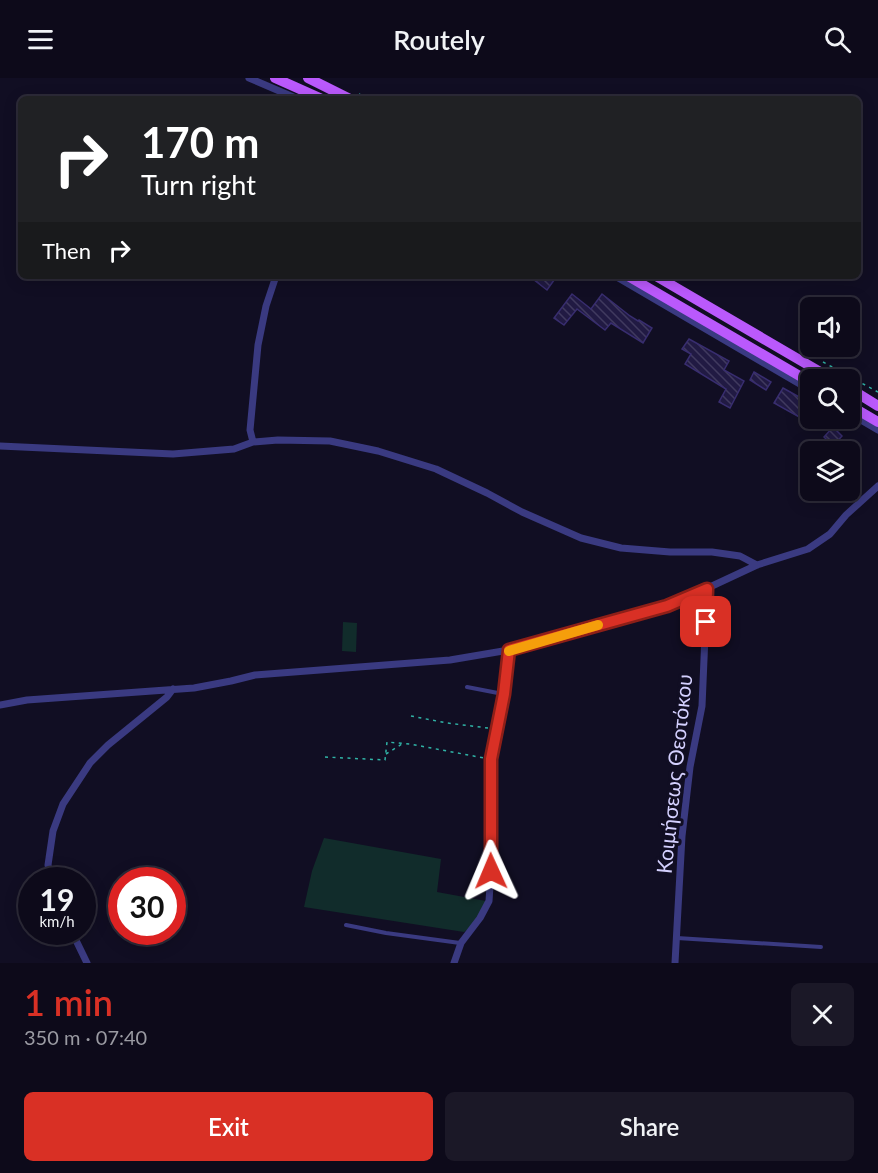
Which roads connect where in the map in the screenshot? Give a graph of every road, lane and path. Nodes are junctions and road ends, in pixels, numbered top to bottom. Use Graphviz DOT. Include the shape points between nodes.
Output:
graph roads {
  1 [pos="249,78"];
  2 [pos="275,78"];
  3 [pos="308,78"];
  4 [pos="291,96"];
  5 [pos="316,96"];
  6 [pos="344,96"];
  7 [pos="275,279"];
  8 [pos="620,279"];
  9 [pos="633,279"];
  10 [pos="661,279"];
  11 [pos="815,369"];
  12 [pos="800,376"];
  13 [pos="800,384"];
  14 [pos="860,394"];
  15 [pos="878,405"];
  16 [pos="860,411"];
  17 [pos="860,419"];
  18 [pos="878,422"];
  19 [pos="878,430"];
  20 [pos="253,442"];
  21 [pos="0,446"];
  22 [pos="878,486"];
  23 [pos="757,565"];
  24 [pos="707,589"];
  25 [pos="509,650"];
  26 [pos="467,687"];
  27 [pos="173,689"];
  28 [pos="504,694"];
  29 [pos="0,705"];
  30 [pos="411,716"];
  31 [pos="498,729"];
  32 [pos="403,743"];
  33 [pos="386,754"];
  34 [pos="325,757"];
  35 [pos="491,759"];
  36 [pos="49,867"];
  37 [pos="346,925"];
  38 [pos="676,938"];
  39 [pos="461,943"];
  40 [pos="78,945"];
  41 [pos="821,947"];
  42 [pos="87,963"];
  43 [pos="454,963"];
  44 [pos="675,963"];
  1 -- 4 [label="street"];
  2 -- 5 [label="main road"];
  3 -- 6 [label="main road"];
  7 -- 20 [label="street" via="258,345 250,430"];
  8 -- 13 [label="street"];
  9 -- 12 [label="main road"];
  10 -- 11 [label="main road"];
  14 -- 15 [label="main road"];
  16 -- 18 [label="main road"];
  17 -- 19 [label="street"];
  20 -- 21 [label="street" via="234,449 173,454"];
  20 -- 23 [label="street" via="330,441 378,451 436,469 581,538 621,548 740,556"];
  22 -- 23 [label="street" via="830,534 808,549"];
  23 -- 24 [label="street"];
  24 -- 25 [label="street" via="659,609"];
  24 -- 38 [label="street, Κοιμήσεως Θεοτόκου" via="702,706 682,836"];
  25 -- 27 [label="street" via="450,660 255,675"];
  25 -- 28 [label="street"];
  26 -- 28 [label="lane"];
  27 -- 29 [label="street"];
  27 -- 36 [label="street" via="90,763 63,804 53,831"];
  28 -- 31 [label="street"];
  30 -- 31 [label="path"];
  31 -- 35 [label="street"];
  32 -- 33 [label="path"];
  32 -- 33 [label="path" via="387,742"];
  32 -- 35 [label="path"];
  33 -- 34 [label="path" via="385,760"];
  35 -- 39 [label="street" via="489,901"];
  37 -- 39 [label="lane"];
  38 -- 41 [label="lane"];
  38 -- 44 [label="street, Κοιμήσεως Θεοτόκου"];
  39 -- 43 [label="street"];
  40 -- 42 [label="street"];
}
